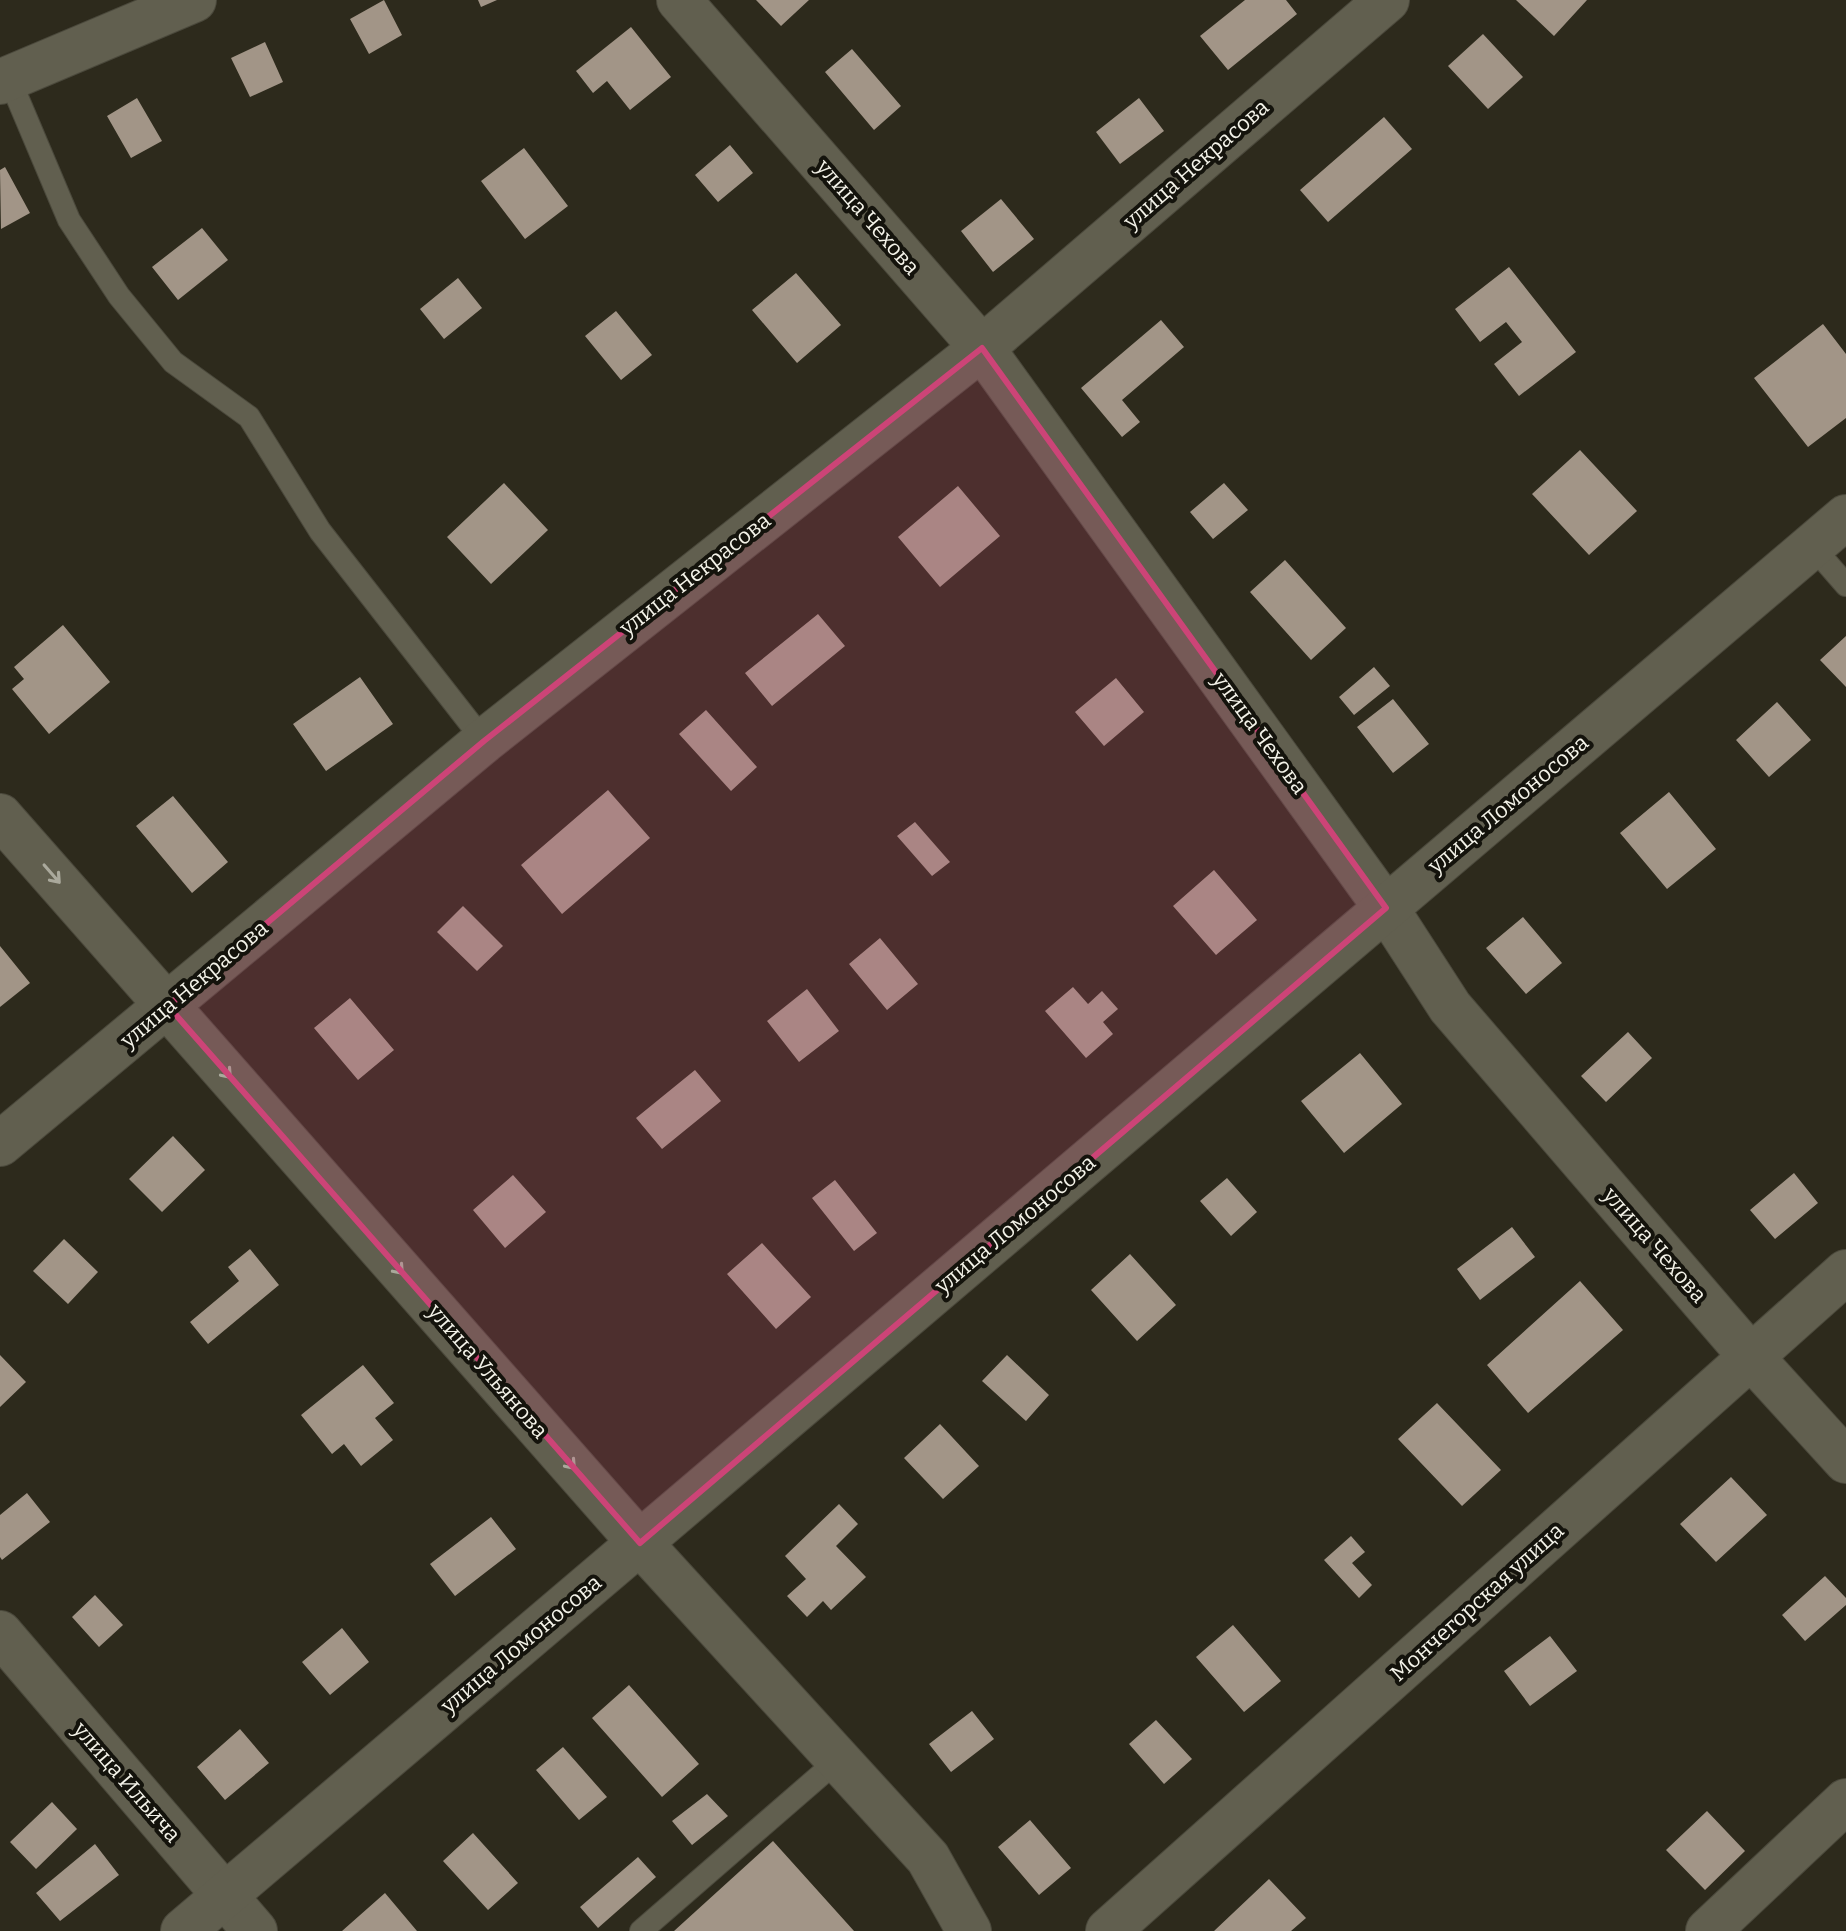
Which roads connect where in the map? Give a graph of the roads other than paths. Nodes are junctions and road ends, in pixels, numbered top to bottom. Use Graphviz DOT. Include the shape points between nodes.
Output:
graph roads {
  1 [pos="194,0"];
  2 [pos="679,0"];
  3 [pos="1387,0"];
  4 [pos="5,80"];
  5 [pos="982,348"];
  6 [pos="1846,517"];
  7 [pos="1812,546"];
  8 [pos="1846,585"];
  9 [pos="484,741"];
  10 [pos="0,816"];
  11 [pos="1386,908"];
  12 [pos="168,1006"];
  13 [pos="0,1144"];
  14 [pos="1846,1272"];
  15 [pos="1752,1358"];
  16 [pos="1846,1461"];
  17 [pos="640,1543"];
  18 [pos="0,1633"];
  19 [pos="838,1760"];
  20 [pos="1846,1801"];
  21 [pos="224,1896"];
  22 [pos="183,1931"];
  23 [pos="255,1931"];
  24 [pos="641,1931"];
  25 [pos="969,1931"];
  26 [pos="1108,1931"];
  27 [pos="1708,1931"];
  1 -- 4 [label="street"];
  2 -- 5 [label="street, улица Чехова"];
  3 -- 5 [label="street, улица Некрасова"];
  4 -- 9 [label="lane" via="69,220 119,296 173,362 249,417 320,531"];
  5 -- 9 [label="street, улица Некрасова"];
  5 -- 11 [label="street, улица Чехова"];
  6 -- 7 [label="street, улица Ломоносова"];
  7 -- 8 [label="lane"];
  7 -- 11 [label="street, улица Ломоносова"];
  9 -- 12 [label="street, улица Некрасова"];
  10 -- 12 [label="street, улица Ульянова, one-way"];
  11 -- 15 [label="street, улица Чехова" via="1450,1007"];
  11 -- 17 [label="street, улица Ломоносова"];
  12 -- 13 [label="street, улица Некрасова"];
  12 -- 17 [label="street, улица Ульянова, one-way"];
  14 -- 15 [label="street, Мончегорская улица"];
  15 -- 16 [label="street, улица Чехова"];
  15 -- 26 [label="street, Мончегорская улица"];
  17 -- 19 [label="street, улица Ульянова"];
  17 -- 21 [label="street, улица Ломоносова"];
  18 -- 21 [label="street, улица Ильича"];
  19 -- 24 [label="lane"];
  19 -- 25 [label="street, улица Ульянова" via="928,1858"];
  20 -- 27 [label="street"];
  21 -- 22 [label="street, улица Ломоносова"];
  21 -- 23 [label="street, улица Ильича"];
}
